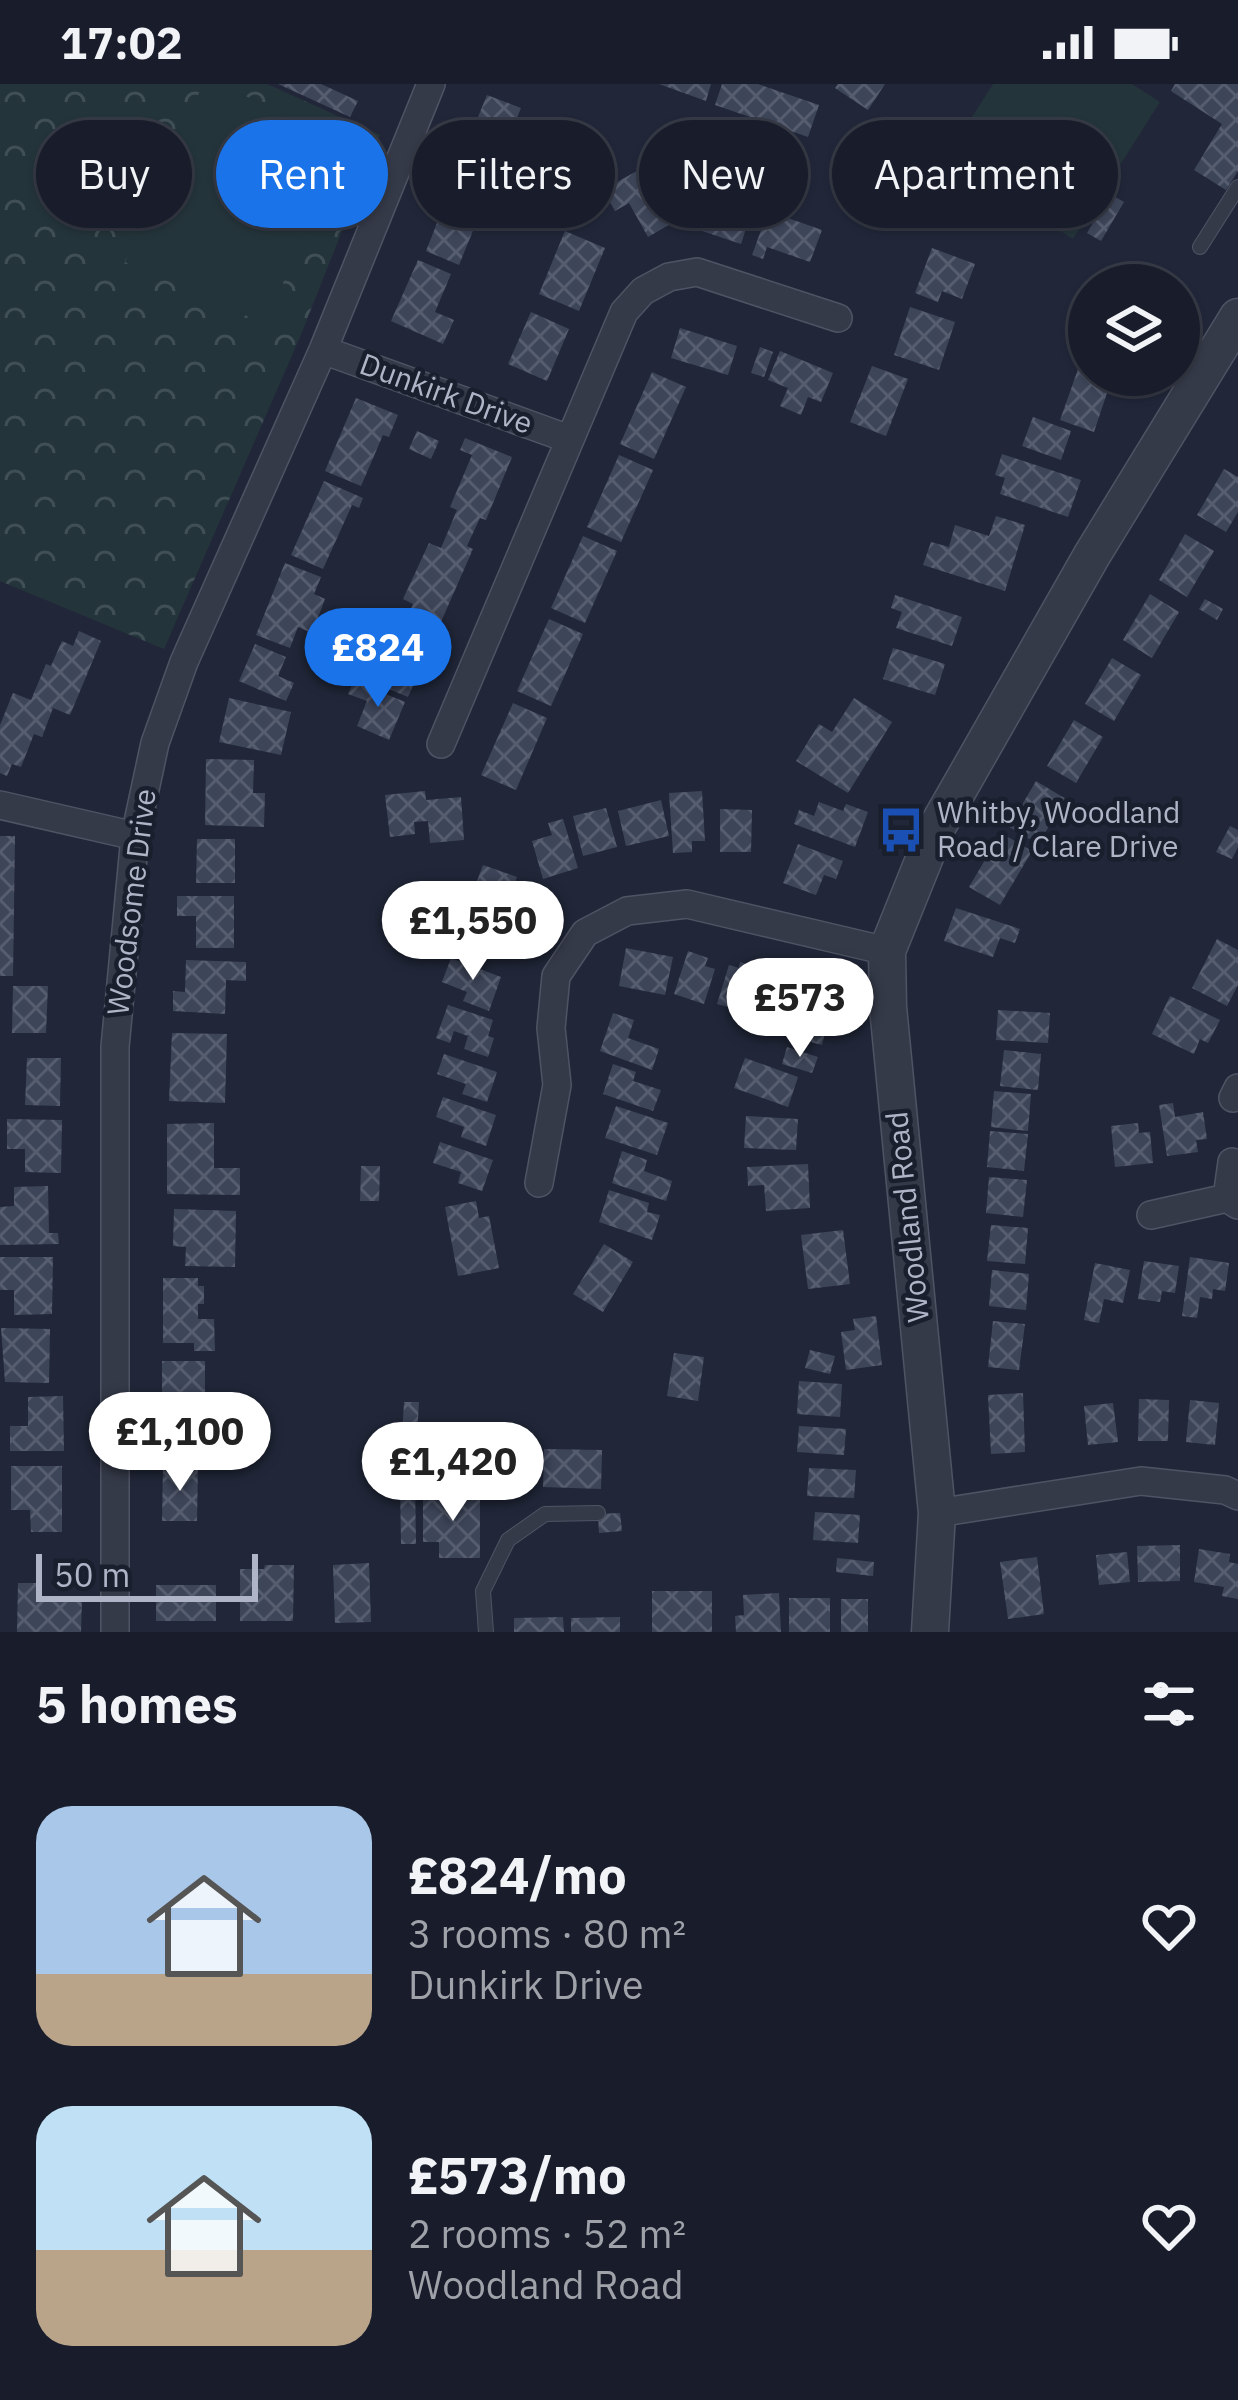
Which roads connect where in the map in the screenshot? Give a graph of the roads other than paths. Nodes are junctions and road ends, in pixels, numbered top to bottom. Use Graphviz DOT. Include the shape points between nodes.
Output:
graph roads {
  1 [pos="431,84"];
  2 [pos="1238,187"];
  3 [pos="1200,247"];
  4 [pos="1238,317"];
  5 [pos="838,318"];
  6 [pos="322,350"];
  7 [pos="569,439"];
  8 [pos="441,744"];
  9 [pos="0,805"];
  10 [pos="135,836"];
  11 [pos="887,951"];
  12 [pos="1232,1162"];
  13 [pos="539,1184"];
  14 [pos="1232,1202"];
  15 [pos="1151,1215"];
  16 [pos="1238,1496"];
  17 [pos="598,1513"];
  18 [pos="937,1513"];
  19 [pos="116,1632"];
  20 [pos="487,1632"];
  21 [pos="930,1632"];
  1 -- 6 [label="street, Woodsome Drive"];
  2 -- 3 [label="lane"];
  4 -- 11 [label="street, Woodland Road" via="937,827"];
  5 -- 7 [label="street, Dunkirk Drive" via="697,272 669,278 624,312"];
  6 -- 7 [label="street, Dunkirk Drive"];
  6 -- 10 [label="street, Woodsome Drive" via="184,662"];
  7 -- 8 [label="street, Dunkirk Drive"];
  9 -- 10 [label="street"];
  10 -- 19 [label="street, Woodsome Drive" via="115,1047"];
  11 -- 13 [label="street" via="687,904 627,911 585,933 556,976 557,1085"];
  11 -- 18 [label="street, Woodland Road"];
  12 -- 14 [label="street"];
  14 -- 15 [label="street"];
  16 -- 18 [label="street" via="1141,1481"];
  17 -- 20 [label="lane" via="544,1514 508,1540 483,1591"];
  18 -- 21 [label="street, Woodland Road"];
}
